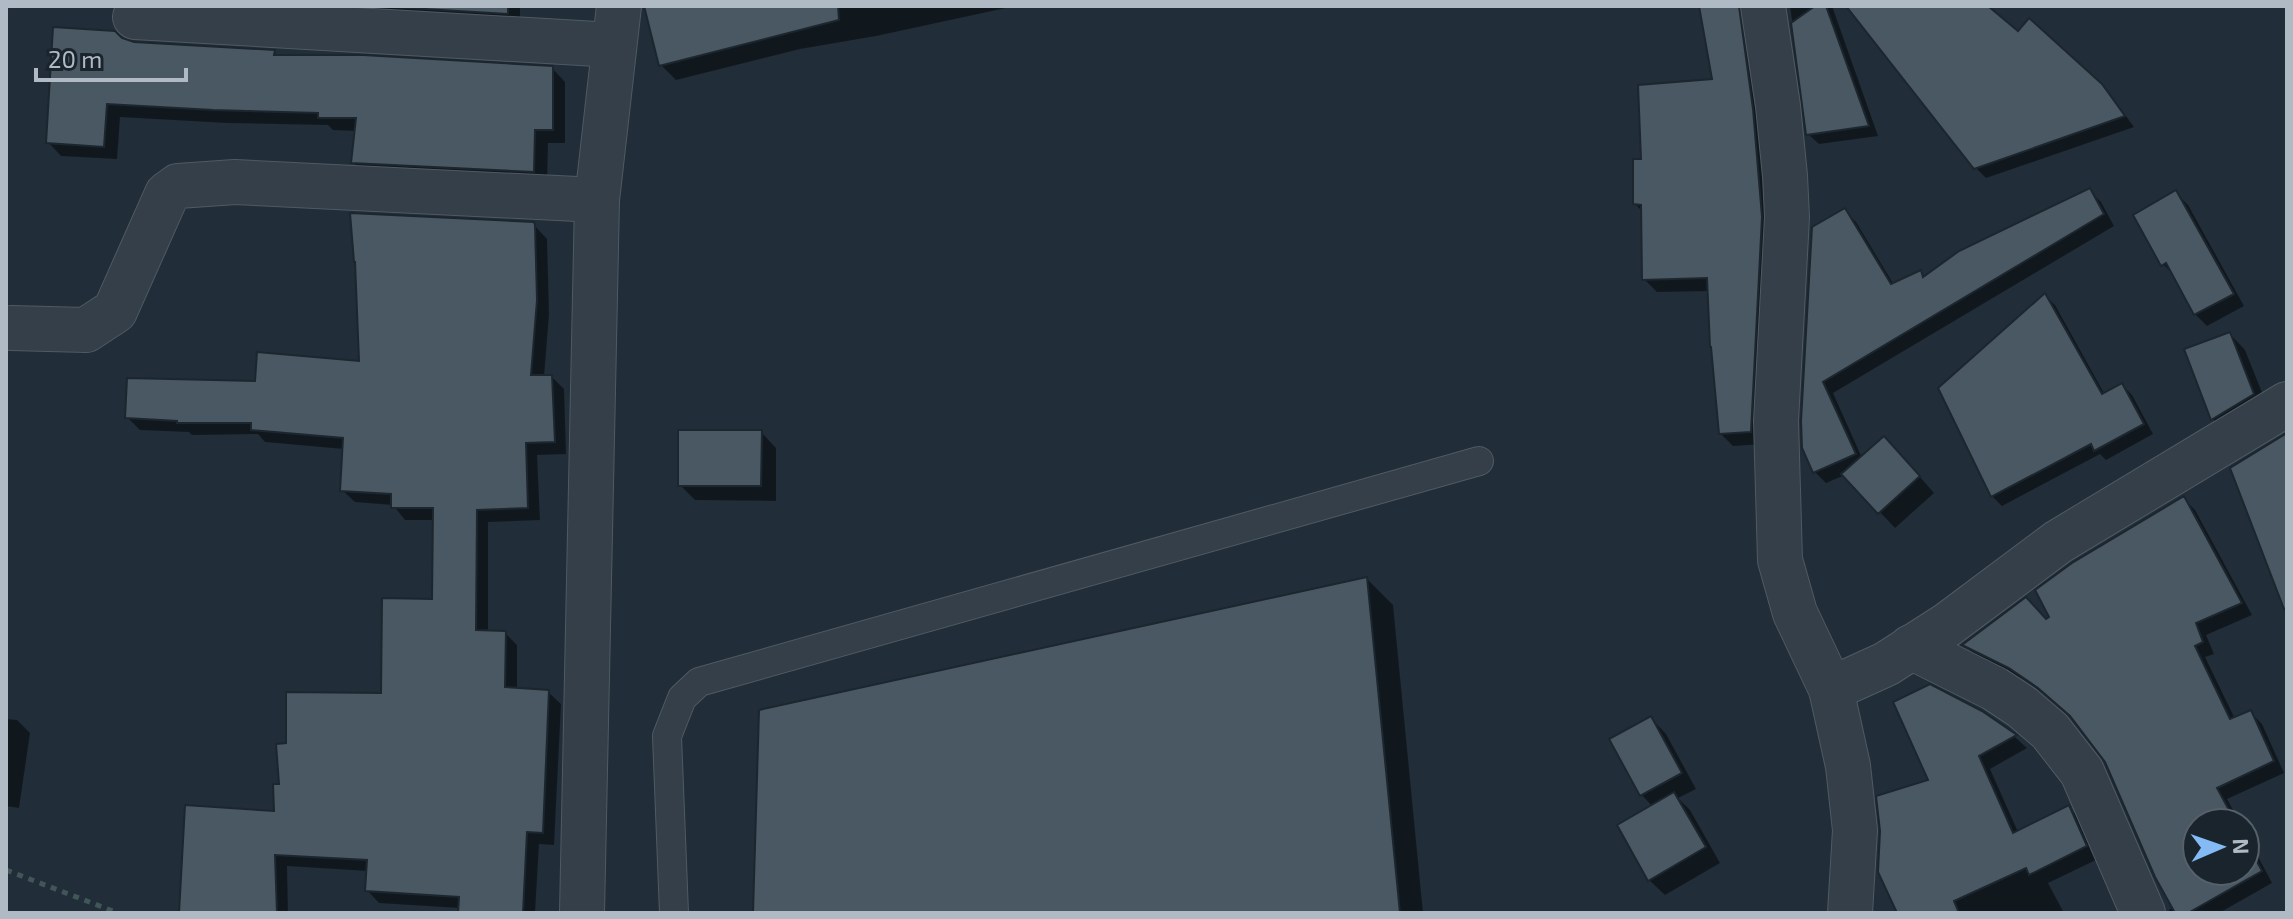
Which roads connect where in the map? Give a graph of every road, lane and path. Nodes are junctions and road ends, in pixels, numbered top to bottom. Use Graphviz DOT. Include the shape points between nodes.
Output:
graph roads {
  1 [pos="1763,6"];
  2 [pos="135,17"];
  3 [pos="617,25"];
  4 [pos="597,200"];
  5 [pos="11,328"];
  6 [pos="2287,404"];
  7 [pos="1479,461"];
  8 [pos="1911,647"];
  9 [pos="1831,689"];
  10 [pos="6,870"];
  11 [pos="118,913"];
  12 [pos="582,913"];
  13 [pos="674,913"];
  14 [pos="1850,913"];
  15 [pos="2143,913"];
  1 -- 9 [label="street" via="1787,217 1776,421 1780,560 1795,613"];
  2 -- 3 [label="street"];
  3 -- 4 [label="street"];
  4 -- 5 [label="street" via="235,182 178,186 167,194 115,311 86,330"];
  4 -- 12 [label="street"];
  6 -- 8 [label="street" via="2058,542"];
  7 -- 13 [label="lane" via="699,682 682,698 667,736"];
  8 -- 9 [label="street"];
  8 -- 15 [label="street" via="1995,689 2050,731 2082,772"];
  9 -- 14 [label="street" via="1855,830"];
  10 -- 11 [label="path"];
}
